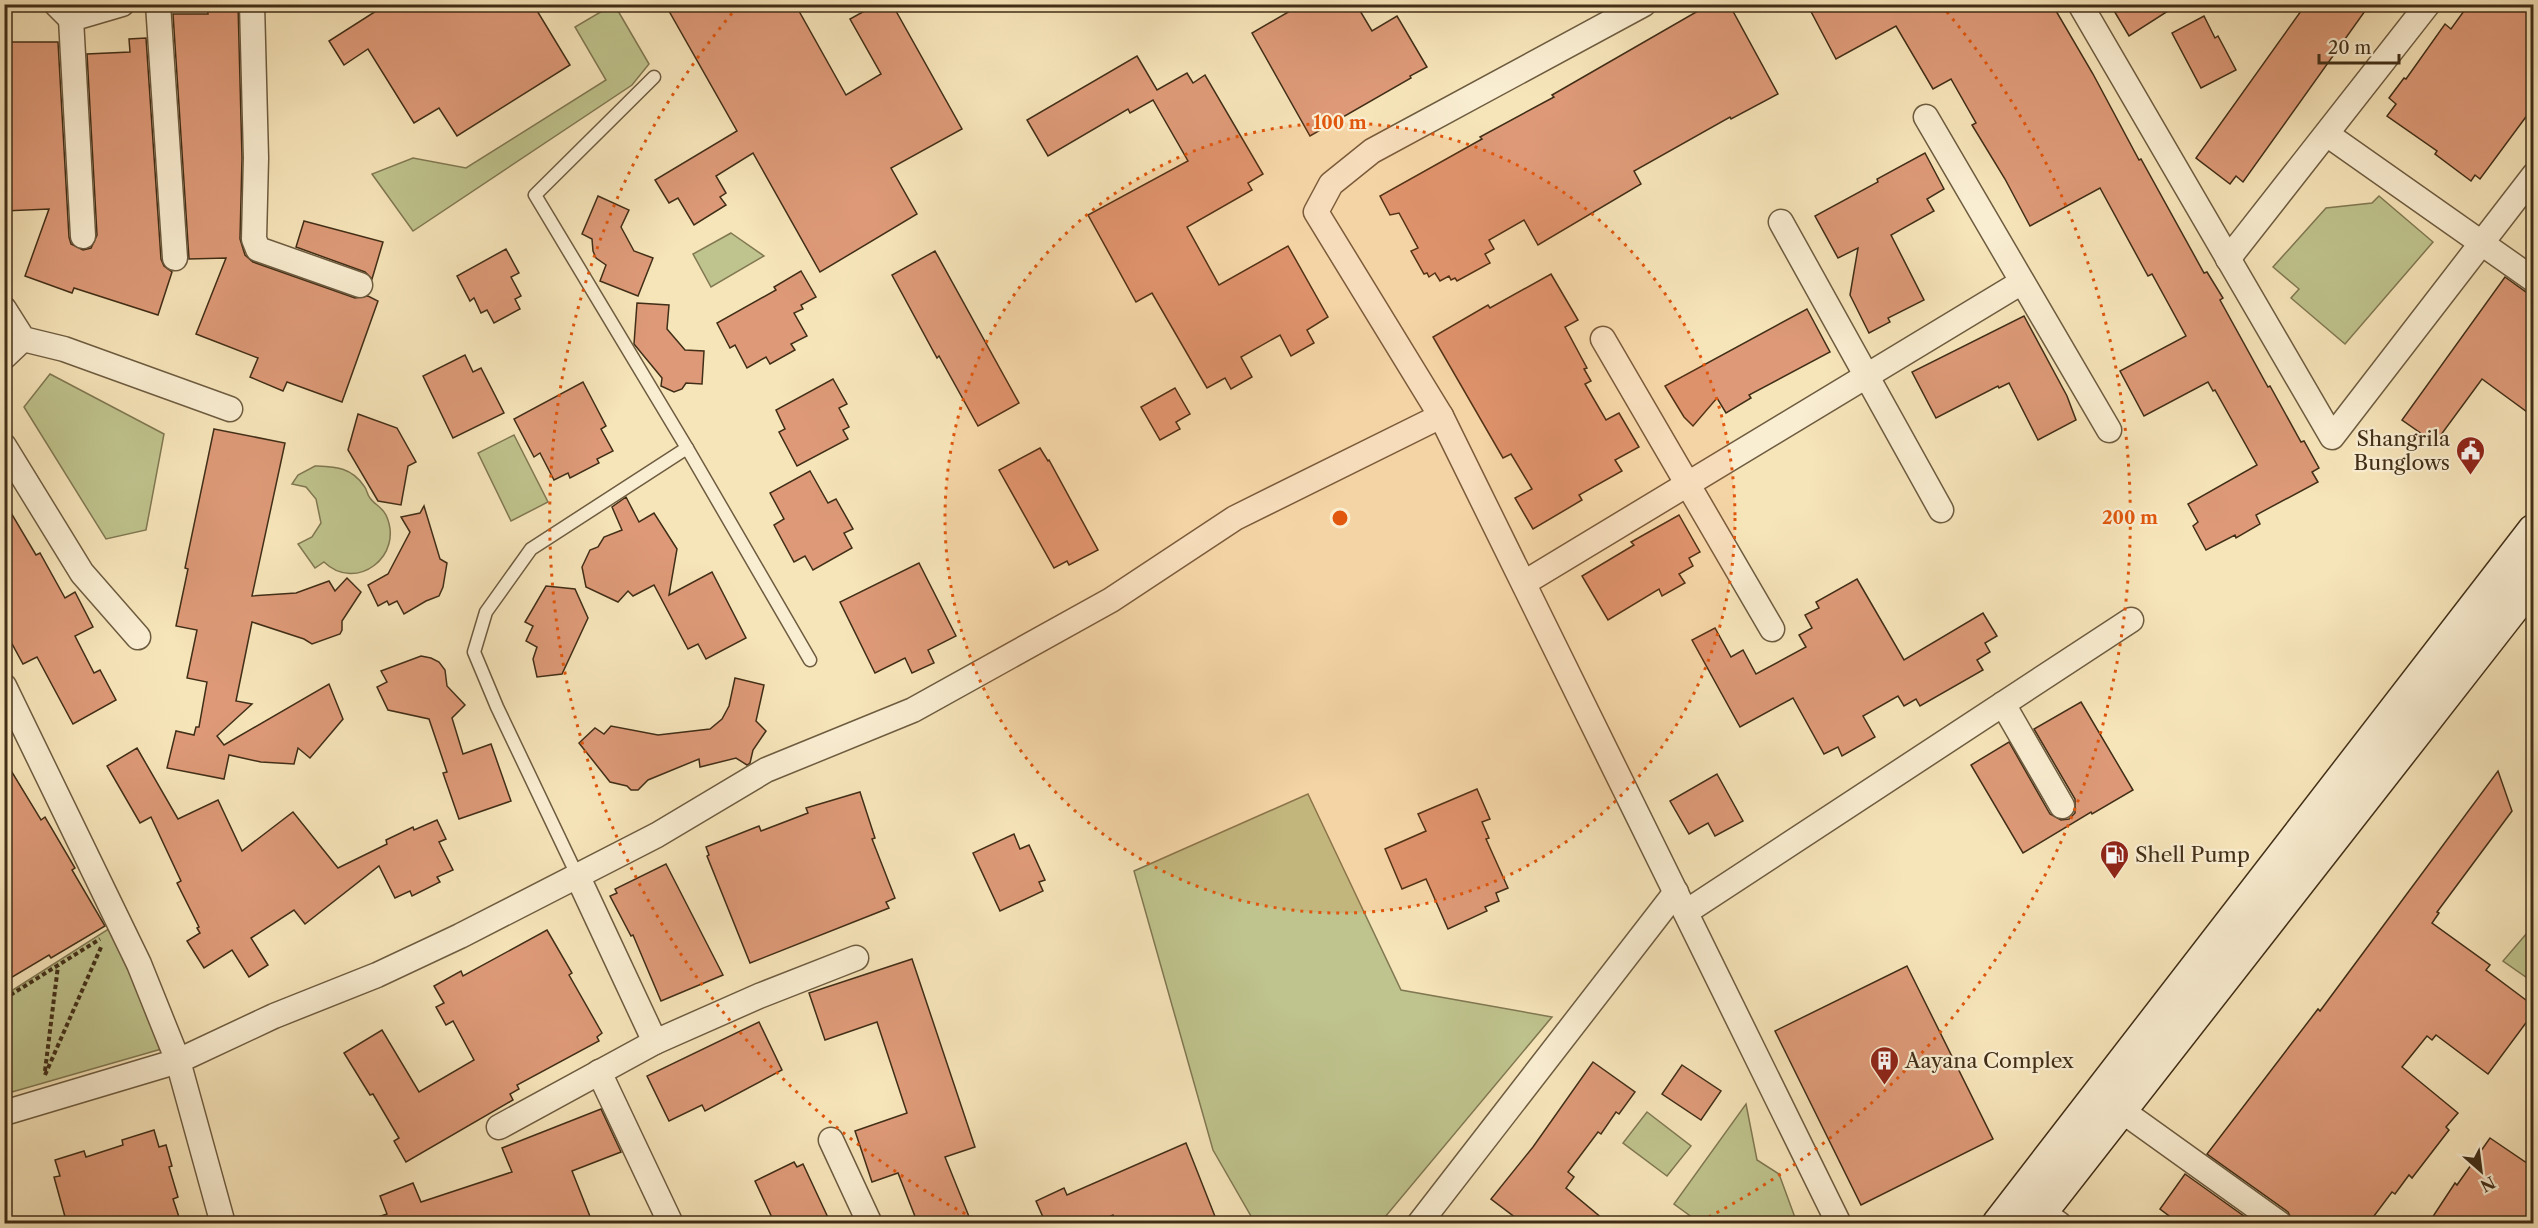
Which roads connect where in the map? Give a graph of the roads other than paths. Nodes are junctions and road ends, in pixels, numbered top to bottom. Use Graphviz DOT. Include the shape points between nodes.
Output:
graph roads {
  1 [pos="122,4"];
  2 [pos="158,4"];
  3 [pos="252,4"];
  4 [pos="1644,4"];
  5 [pos="2080,4"];
  6 [pos="2428,4"];
  7 [pos="63,12"];
  8 [pos="654,77"];
  9 [pos="1926,117"];
  10 [pos="2328,135"];
  11 [pos="2534,175"];
  12 [pos="1781,222"];
  13 [pos="83,236"];
  14 [pos="2481,243"];
  15 [pos="175,258"];
  16 [pos="2228,259"];
  17 [pos="2534,280"];
  18 [pos="2022,282"];
  19 [pos="360,285"];
  20 [pos="4,309"];
  21 [pos="23,339"];
  22 [pos="1603,339"];
  23 [pos="4,357"];
  24 [pos="1867,376"];
  25 [pos="230,409"];
  26 [pos="1442,416"];
  27 [pos="2109,430"];
  28 [pos="4,446"];
  29 [pos="687,448"];
  30 [pos="1688,484"];
  31 [pos="1941,510"];
  32 [pos="2534,531"];
  33 [pos="2534,580"];
  34 [pos="1524,583"];
  35 [pos="2131,620"];
  36 [pos="1772,629"];
  37 [pos="138,637"];
  38 [pos="810,660"];
  39 [pos="4,686"];
  40 [pos="2003,704"];
  41 [pos="2062,806"];
  42 [pos="577,875"];
  43 [pos="1681,902"];
  44 [pos="856,958"];
  45 [pos="655,1042"];
  46 [pos="178,1061"];
  47 [pos="599,1072"];
  48 [pos="2121,1110"];
  49 [pos="4,1113"];
  50 [pos="498,1127"];
  51 [pos="831,1140"];
  52 [pos="2044,1219"];
  53 [pos="224,1224"];
  54 [pos="671,1224"];
  55 [pos="870,1224"];
  56 [pos="1419,1224"];
  57 [pos="1839,1224"];
  58 [pos="1999,1224"];
  59 [pos="2280,1224"];
  1 -- 7 [label="street"];
  2 -- 15 [label="street"];
  3 -- 19 [label="street" via="254,239 258,249"];
  4 -- 26 [label="street" via="1372,151 1331,184 1316,212"];
  5 -- 16 [label="street"];
  6 -- 10 [label="street"];
  7 -- 13 [label="street"];
  8 -- 29 [label="lane" via="535,195"];
  9 -- 18 [label="street"];
  10 -- 14 [label="street"];
  10 -- 16 [label="street"];
  11 -- 14 [label="street"];
  12 -- 24 [label="street"];
  14 -- 16 [label="street" via="2332,437"];
  14 -- 17 [label="street"];
  18 -- 24 [label="street"];
  18 -- 27 [label="street"];
  20 -- 21 [label="street"];
  21 -- 23 [label="street"];
  21 -- 25 [label="street" via="64,349"];
  22 -- 30 [label="street"];
  24 -- 30 [label="street"];
  24 -- 31 [label="street"];
  26 -- 34 [label="street"];
  26 -- 42 [label="street" via="1235,518 1111,600 913,710 766,770 657,835"];
  28 -- 37 [label="street" via="82,573"];
  29 -- 38 [label="lane"];
  29 -- 42 [label="lane" via="531,549 486,612 474,652"];
  30 -- 34 [label="street"];
  30 -- 36 [label="street"];
  32 -- 58 [label="main road"];
  33 -- 48 [label="main road"];
  34 -- 43 [label="street"];
  35 -- 40 [label="street"];
  39 -- 46 [label="street" via="139,964"];
  40 -- 41 [label="street"];
  40 -- 43 [label="street"];
  42 -- 45 [label="street"];
  42 -- 46 [label="street" via="440,946"];
  43 -- 56 [label="street"];
  43 -- 57 [label="street"];
  44 -- 45 [label="street"];
  45 -- 47 [label="street"];
  46 -- 49 [label="street"];
  46 -- 53 [label="street"];
  47 -- 50 [label="street"];
  47 -- 54 [label="street"];
  48 -- 52 [label="main road"];
  48 -- 59 [label="street"];
  51 -- 55 [label="street"];
}
